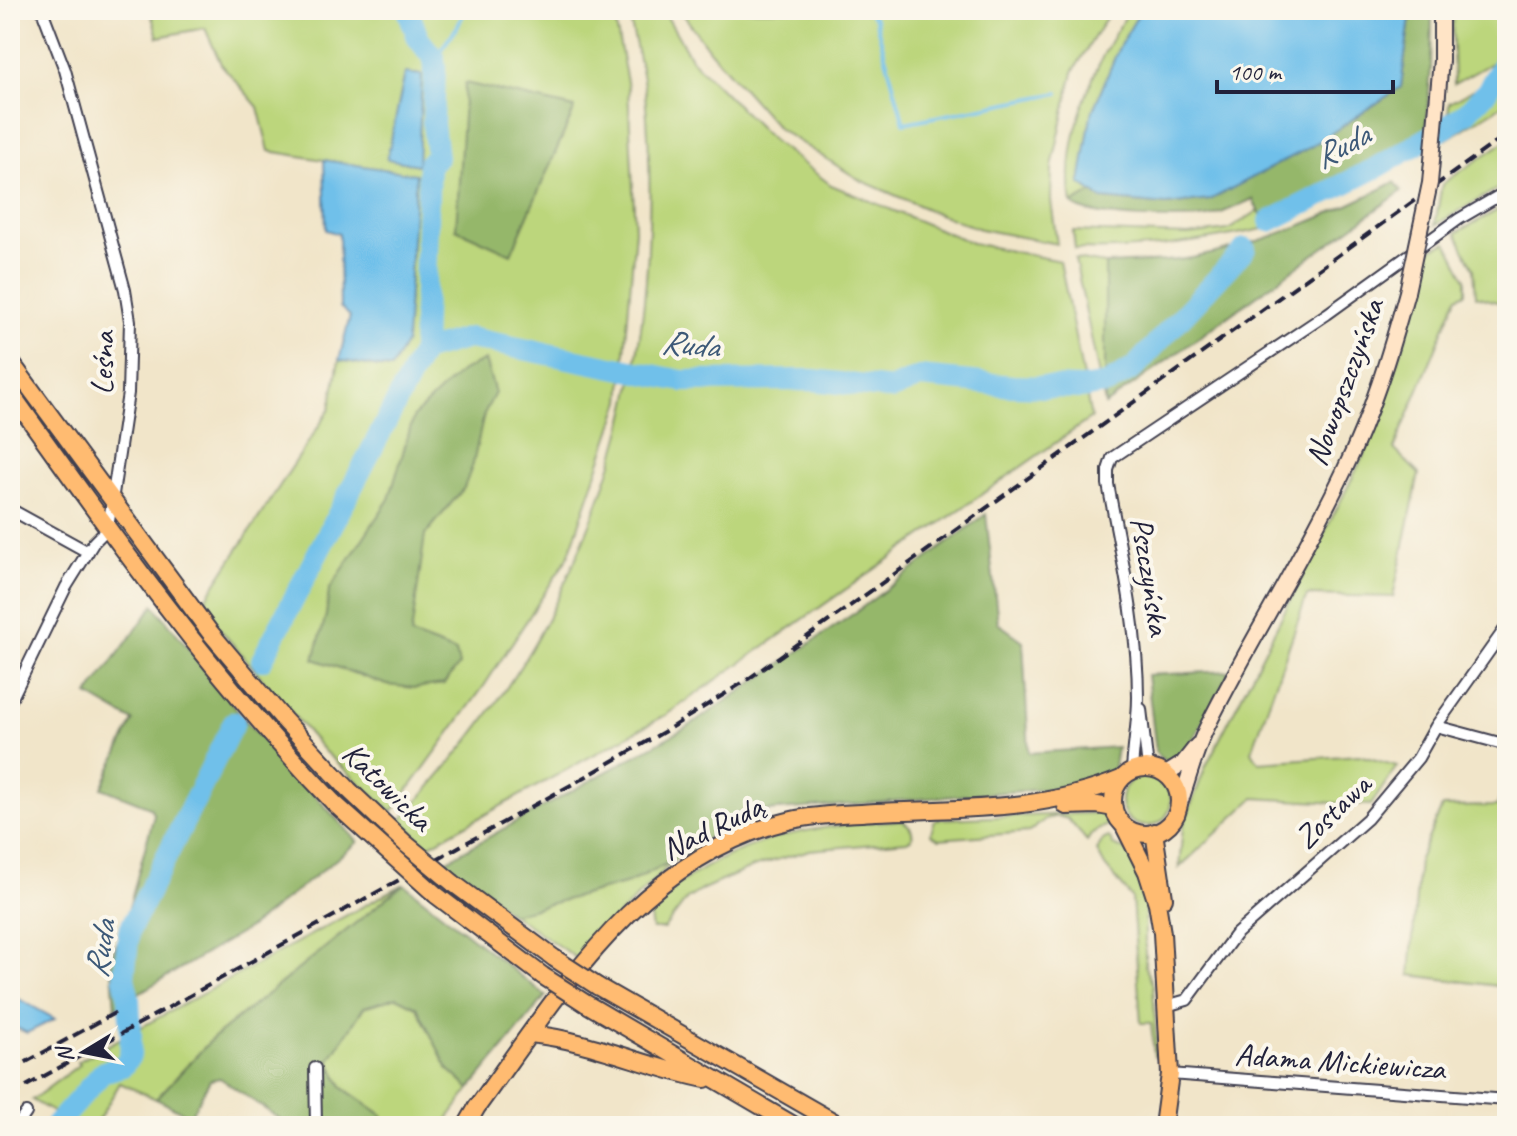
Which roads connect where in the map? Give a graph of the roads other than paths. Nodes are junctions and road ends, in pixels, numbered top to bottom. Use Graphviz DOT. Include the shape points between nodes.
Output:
graph roads {
  1 [pos="42,10"];
  2 [pos="1441,10"];
  3 [pos="1507,191"];
  4 [pos="10,361"];
  5 [pos="10,392"];
  6 [pos="112,498"];
  7 [pos="10,509"];
  8 [pos="108,528"];
  9 [pos="88,552"];
  10 [pos="1507,626"];
  11 [pos="1138,699"];
  12 [pos="10,702"];
  13 [pos="1436,726"];
  14 [pos="1199,743"];
  15 [pos="1507,745"];
  16 [pos="1134,773"];
  17 [pos="1166,774"];
  18 [pos="1029,805"];
  19 [pos="1179,806"];
  20 [pos="1114,808"];
  21 [pos="1125,828"];
  22 [pos="1154,832"];
  23 [pos="1162,933"];
  24 [pos="1166,1006"];
  25 [pos="530,1034"];
  26 [pos="315,1068"];
  27 [pos="1170,1074"];
  28 [pos="718,1081"];
  29 [pos="1507,1100"];
  30 [pos="477,1107"];
  31 [pos="26,1113"];
  32 [pos="17,1126"];
  33 [pos="316,1126"];
  34 [pos="458,1126"];
  35 [pos="466,1126"];
  36 [pos="795,1126"];
  37 [pos="841,1126"];
  38 [pos="1163,1126"];
  1 -- 6 [label="street, Leśna" via="65,70 130,321 128,393"];
  2 -- 14 [label="main road, Nowopszczyńska, bridge" via="1430,183 1391,351 1344,471"];
  3 -- 11 [label="street, Pszczyńska" via="1118,451 1110,462 1108,484"];
  4 -- 6 [label="main road, Katowicka"];
  5 -- 8 [label="main road, Katowicka"];
  6 -- 8 [label="street, Leśna"];
  6 -- 37 [label="main road, Katowicka, bridge" via="209,631 284,720 406,844 597,986"];
  7 -- 9 [label="street"];
  8 -- 9 [label="street"];
  8 -- 28 [label="main road, Katowicka, bridge" via="253,716 334,803 436,895 543,976"];
  9 -- 12 [label="street"];
  10 -- 13 [label="street, Zostawa"];
  11 -- 16 [label="street, Pszczyńska"];
  11 -- 16 [label="street, Pszczyńska" via="1144,721"];
  13 -- 15 [label="street"];
  13 -- 24 [label="street, Zostawa" via="1418,758 1367,819 1235,935 1187,1000"];
  14 -- 17 [label="main road, Nowopszczyńska"];
  14 -- 19 [label="main road, Nowopszczyńska"];
  16 -- 17 [label="main road"];
  16 -- 18 [label="main road, Nad Rudą" via="1082,794"];
  16 -- 20 [label="main road" via="1113,795"];
  17 -- 19 [label="main road" via="1177,788"];
  18 -- 20 [label="main road, Nad Rudą"];
  18 -- 25 [label="main road, Nad Rudą" via="819,815 733,840 684,867 623,917"];
  19 -- 22 [label="main road" via="1171,823"];
  20 -- 21 [label="main road"];
  21 -- 22 [label="main road"];
  21 -- 23 [label="main road" via="1147,872"];
  22 -- 23 [label="main road" via="1165,902"];
  23 -- 24 [label="main road"];
  24 -- 27 [label="main road"];
  25 -- 28 [label="main road"];
  25 -- 30 [label="main road, Nad Rudą"];
  26 -- 33 [label="street"];
  27 -- 29 [label="street, Adama Mickiewicza"];
  27 -- 38 [label="main road"];
  28 -- 36 [label="main road, Katowicka"];
  30 -- 34 [label="main road, Nad Rudą"];
  30 -- 35 [label="main road, Nad Rudą"];
  31 -- 32 [label="street"];
}
